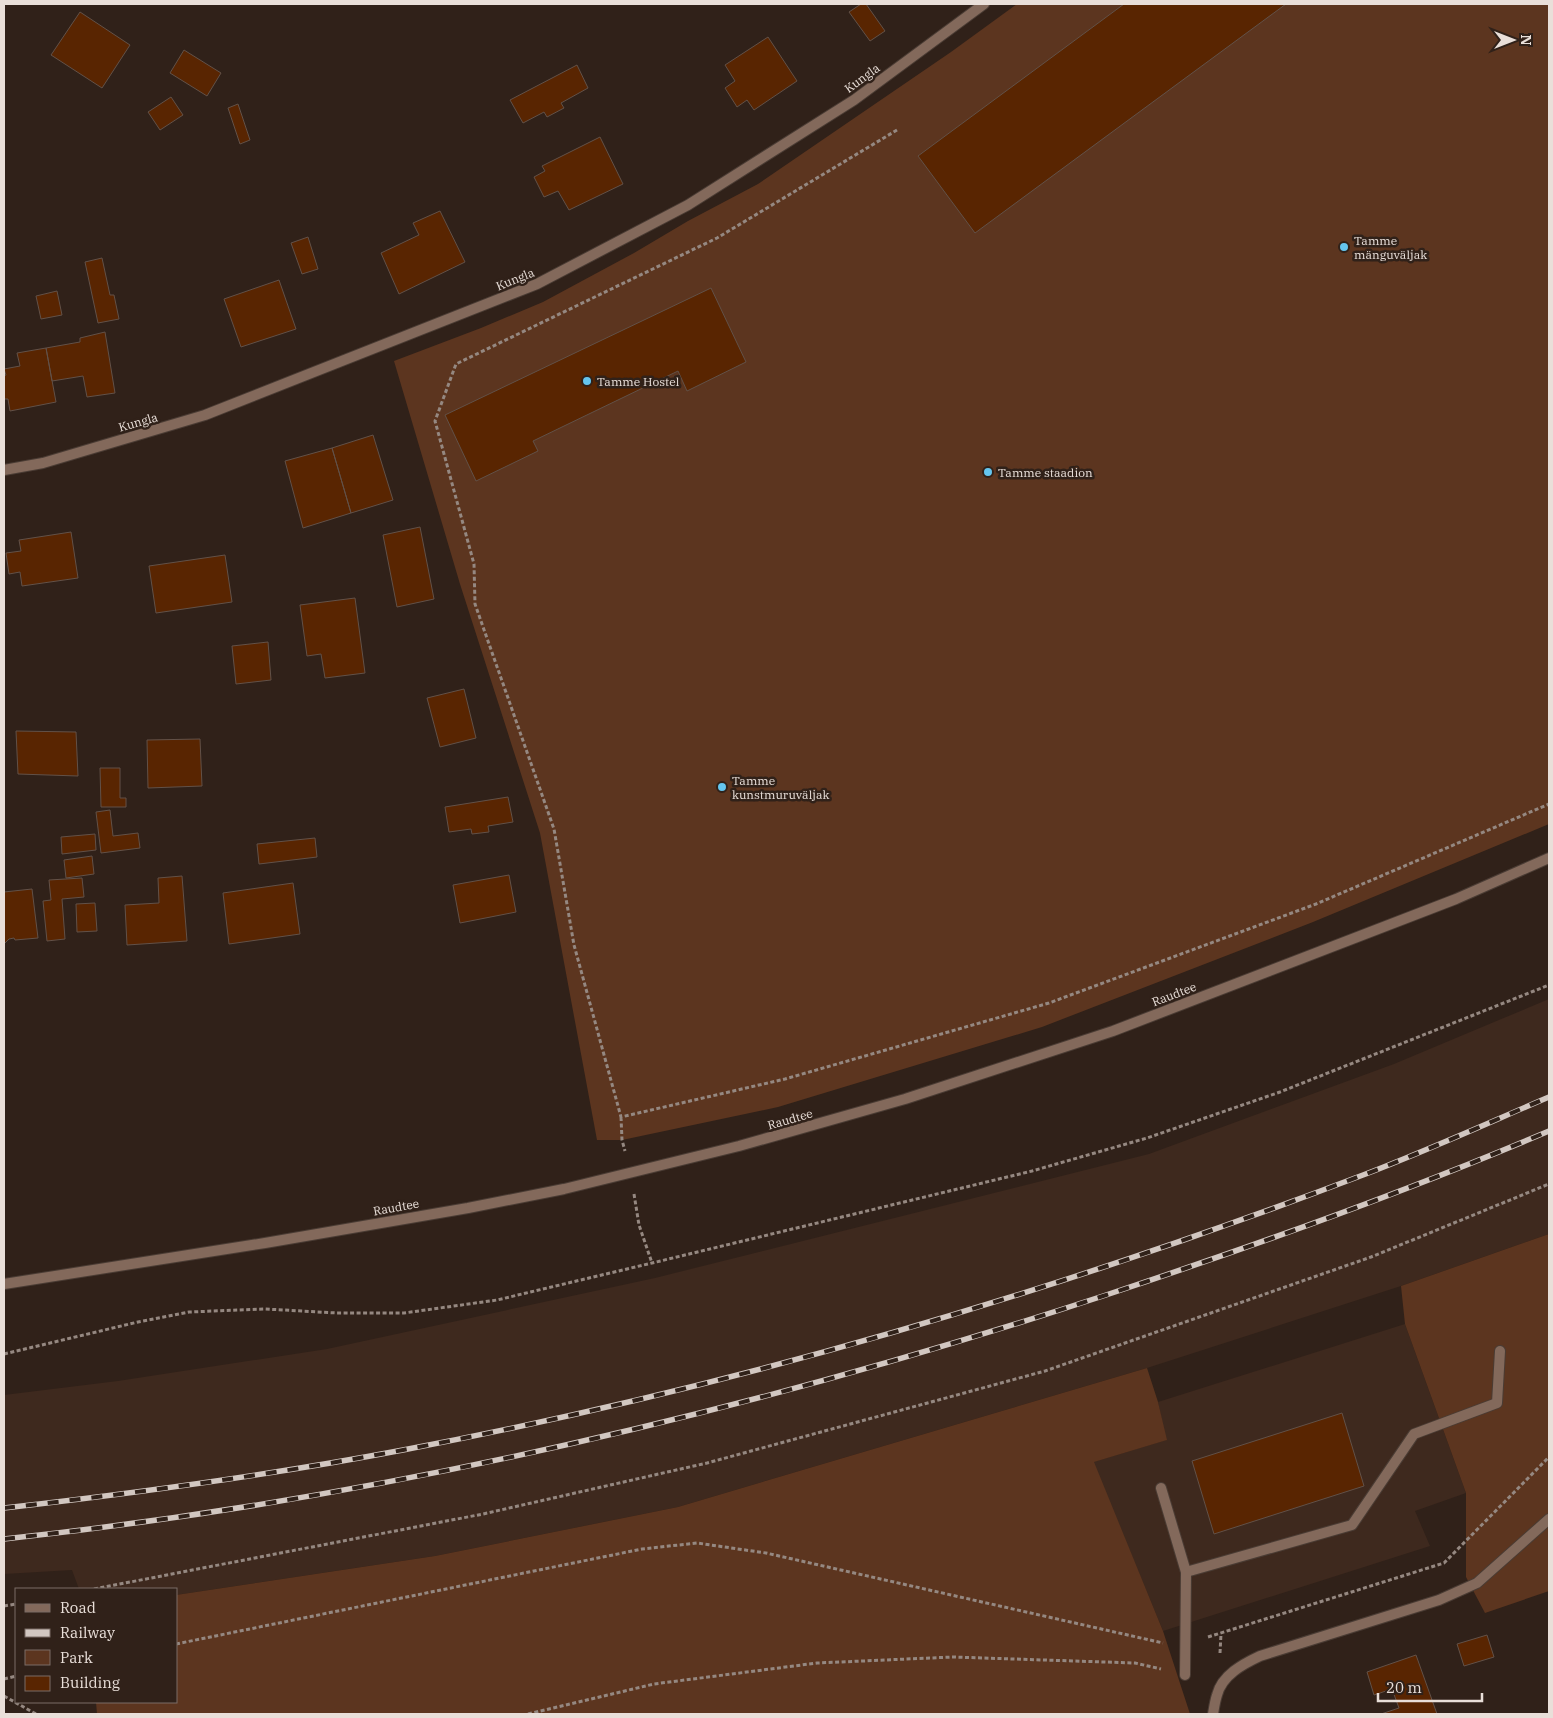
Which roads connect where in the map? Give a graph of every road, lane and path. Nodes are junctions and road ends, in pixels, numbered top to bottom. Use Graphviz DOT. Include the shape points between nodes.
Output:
graph roads {
  1 [pos="984,4"];
  2 [pos="898,130"];
  3 [pos="4,470"];
  4 [pos="1549,804"];
  5 [pos="1549,858"];
  6 [pos="1549,985"];
  7 [pos="622,1117"];
  8 [pos="630,1173"];
  9 [pos="1549,1184"];
  10 [pos="652,1263"];
  11 [pos="4,1284"];
  12 [pos="1500,1351"];
  13 [pos="4,1354"];
  14 [pos="1549,1457"];
  15 [pos="1161,1488"];
  16 [pos="1549,1519"];
  17 [pos="1186,1572"];
  18 [pos="99,1588"];
  19 [pos="1185,1643"];
  20 [pos="178,1644"];
  21 [pos="1184,1675"];
  22 [pos="4,1696"];
  23 [pos="15,1702"];
  24 [pos="16,1703"];
  25 [pos="36,1714"];
  26 [pos="528,1714"];
  27 [pos="1213,1714"];
  1 -- 3 [label="street, Kungla" via="854,100 704,194 537,284 205,415 43,463"];
  2 -- 7 [label="path" via="717,238 456,364 435,420 474,564 475,604 554,830 574,945"];
  4 -- 7 [label="path" via="1316,904 1049,1004 785,1079"];
  5 -- 8 [label="street, Raudtee" via="1456,899 1113,1031 905,1099"];
  6 -- 10 [label="path" via="1280,1092 1147,1138 1032,1171"];
  7 -- 8 [label="path" via="622,1140"];
  8 -- 10 [label="path" via="640,1225"];
  8 -- 11 [label="street, Raudtee" via="468,1208"];
  9 -- 18 [label="path" via="1371,1257 1035,1373 707,1463 483,1514"];
  10 -- 13 [label="path" via="497,1300 404,1313 265,1309 190,1312"];
  12 -- 17 [label="street" via="1496,1403 1414,1434 1352,1524"];
  14 -- 19 [label="path" via="1444,1563"];
  15 -- 17 [label="street"];
  16 -- 27 [label="street" via="1477,1583 1438,1600 1244,1663 1230,1674 1217,1693"];
  17 -- 19 [label="street"];
  19 -- 20 [label="path" via="1172,1645 766,1553 697,1543 642,1550"];
  19 -- 21 [label="street"];
  21 -- 26 [label="path" via="1135,1662 953,1657 817,1662 654,1684"];
  22 -- 23 [label="path"];
  24 -- 25 [label="path"];
}
